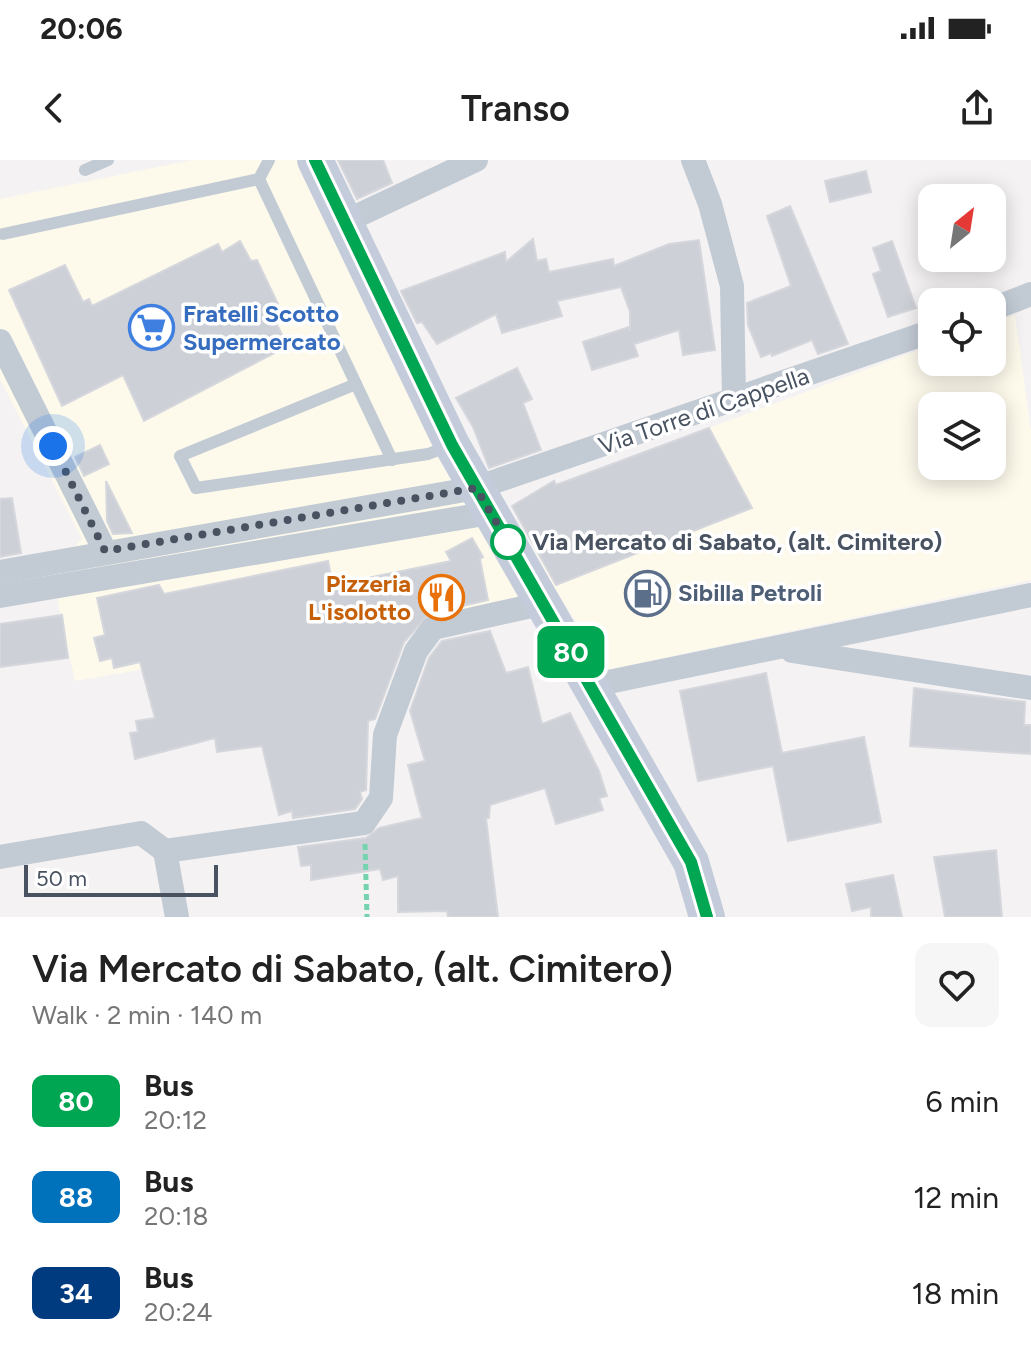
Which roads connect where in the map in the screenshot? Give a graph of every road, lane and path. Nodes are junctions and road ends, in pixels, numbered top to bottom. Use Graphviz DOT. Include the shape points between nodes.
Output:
graph roads {
  1 [pos="108,160"];
  2 [pos="269,160"];
  3 [pos="315,160"];
  4 [pos="476,160"];
  5 [pos="693,160"];
  6 [pos="85,170"];
  7 [pos="259,179"];
  8 [pos="344,222"];
  9 [pos="3,234"];
  10 [pos="1031,294"];
  11 [pos="1006,304"];
  12 [pos="918,336"];
  13 [pos="0,341"];
  14 [pos="356,384"];
  15 [pos="734,401"];
  16 [pos="452,445"];
  17 [pos="392,460"];
  18 [pos="483,500"];
  19 [pos="105,551"];
  20 [pos="0,572"];
  21 [pos="1031,595"];
  22 [pos="0,596"];
  23 [pos="545,603"];
  24 [pos="774,648"];
  25 [pos="589,686"];
  26 [pos="1031,688"];
  27 [pos="364,823"];
  28 [pos="165,851"];
  29 [pos="0,857"];
  30 [pos="177,917"];
  31 [pos="367,917"];
  32 [pos="707,917"];
  1 -- 6 [label="lane"];
  2 -- 7 [label="lane"];
  3 -- 8 [label="street"];
  4 -- 8 [label="street"];
  5 -- 15 [label="street" via="732,286"];
  7 -- 9 [label="lane"];
  7 -- 14 [label="lane"];
  8 -- 16 [label="street"];
  10 -- 11 [label="street"];
  12 -- 15 [label="street, Via Torre di Cappella"];
  13 -- 19 [label="street"];
  14 -- 17 [label="lane"];
  14 -- 17 [label="lane" via="180,456 196,488"];
  15 -- 18 [label="street, Via Torre di Cappella"];
  16 -- 17 [label="lane"];
  16 -- 18 [label="street"];
  18 -- 19 [label="street"];
  18 -- 22 [label="street"];
  18 -- 23 [label="street"];
  19 -- 20 [label="street"];
  21 -- 24 [label="street"];
  23 -- 25 [label="street"];
  23 -- 27 [label="street" via="433,628 416,651 385,735 381,798"];
  24 -- 25 [label="street"];
  24 -- 26 [label="street"];
  25 -- 32 [label="street" via="691,862"];
  27 -- 28 [label="street"];
  27 -- 31 [label="path"];
  28 -- 29 [label="street" via="141,833"];
  28 -- 30 [label="street"];
}
